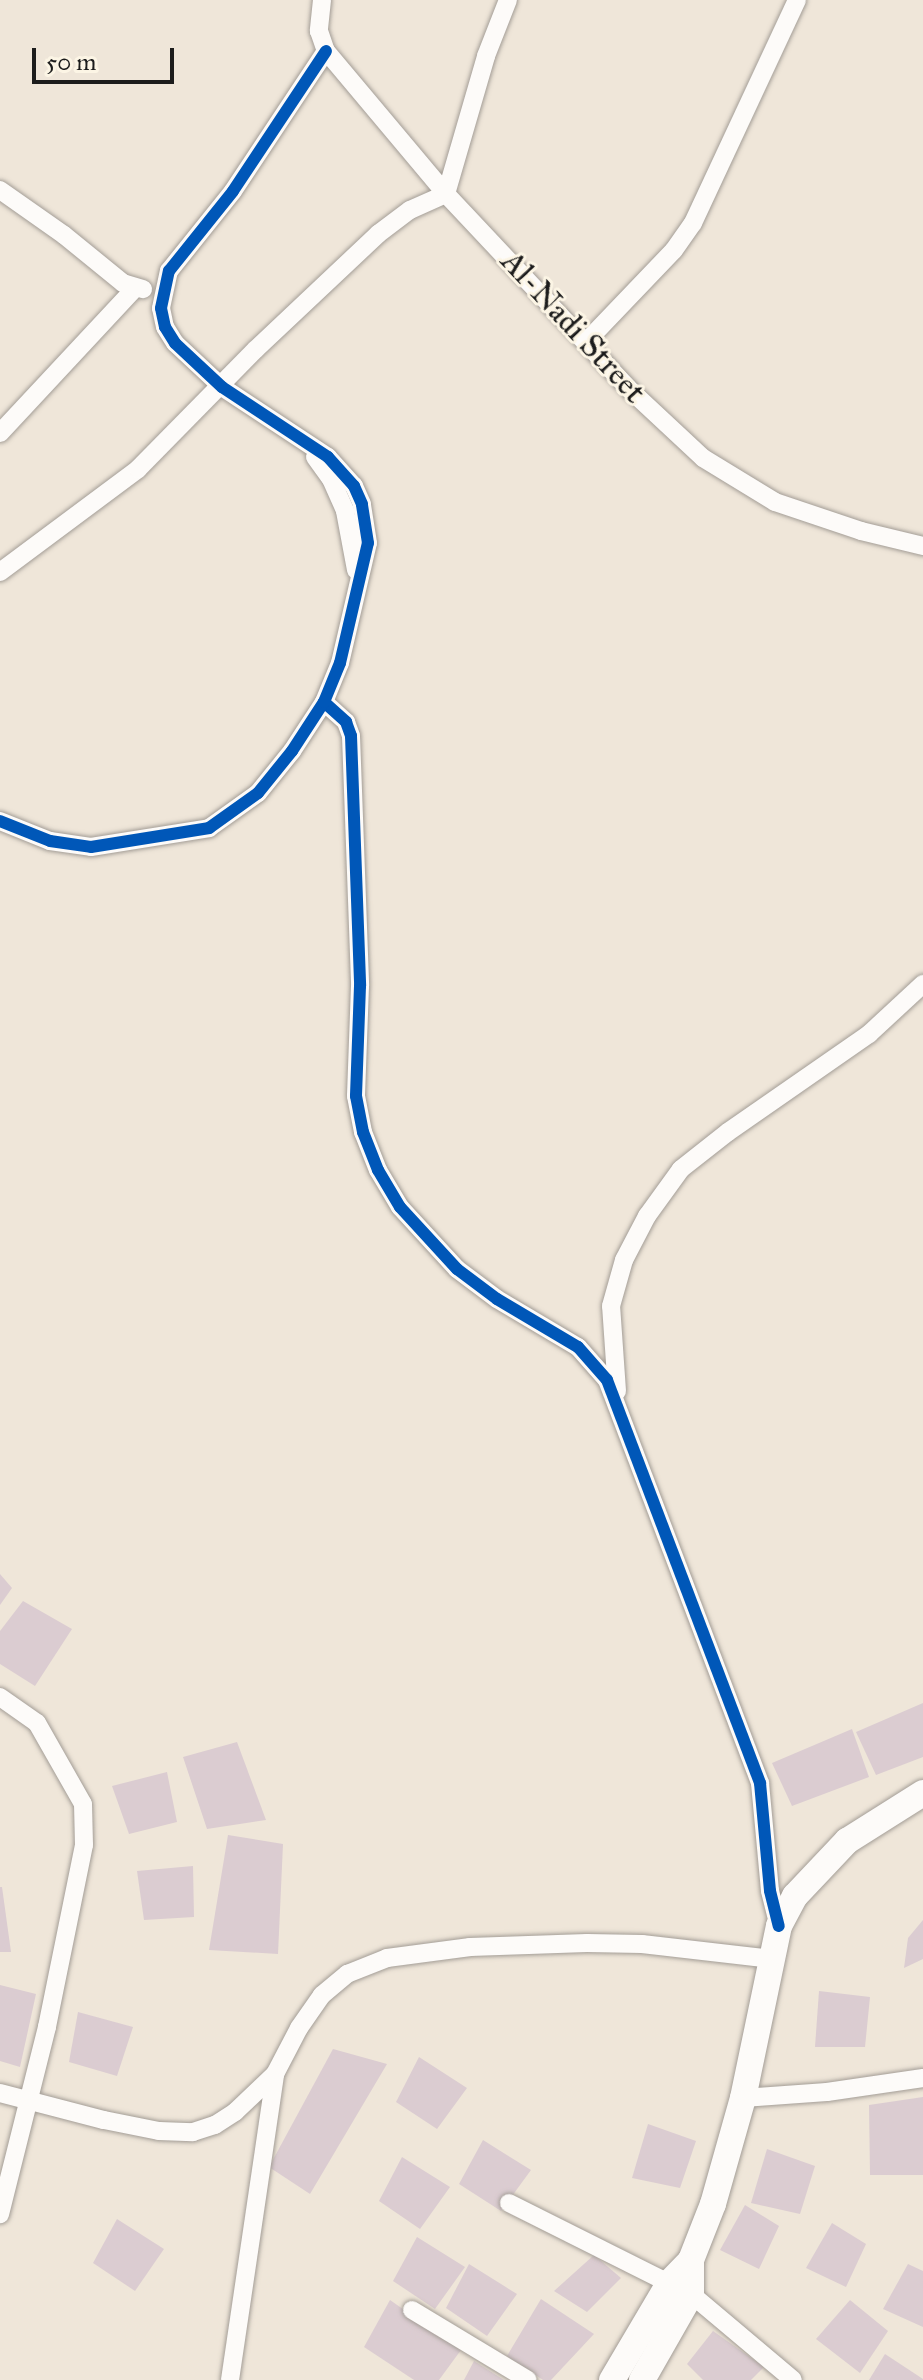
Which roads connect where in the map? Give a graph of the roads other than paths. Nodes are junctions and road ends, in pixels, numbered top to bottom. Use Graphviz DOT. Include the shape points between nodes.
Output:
graph roads {
  1 [pos="322,0"];
  2 [pos="508,0"];
  3 [pos="797,0"];
  4 [pos="326,51"];
  5 [pos="0,190"];
  6 [pos="446,194"];
  7 [pos="135,288"];
  8 [pos="162,289"];
  9 [pos="586,342"];
  10 [pos="222,387"];
  11 [pos="0,433"];
  12 [pos="923,546"];
  13 [pos="0,572"];
  14 [pos="324,702"];
  15 [pos="0,821"];
  16 [pos="923,984"];
  17 [pos="620,1414"];
  18 [pos="0,1697"];
  19 [pos="923,1793"];
  20 [pos="779,1926"];
  21 [pos="772,1959"];
  22 [pos="275,2074"];
  23 [pos="923,2078"];
  24 [pos="0,2093"];
  25 [pos="743,2098"];
  26 [pos="29,2099"];
  27 [pos="509,2203"];
  28 [pos="0,2214"];
  29 [pos="680,2288"];
  30 [pos="412,2310"];
  31 [pos="230,2380"];
  32 [pos="528,2380"];
  33 [pos="612,2380"];
  34 [pos="642,2380"];
  35 [pos="793,2380"];
  1 -- 4 [label="street" via="318,19"];
  2 -- 6 [label="street"];
  3 -- 9 [label="street" via="693,223"];
  4 -- 6 [label="street, Al-Nadi Street"];
  4 -- 8 [label="street" via="233,191 169,271"];
  5 -- 7 [label="street"];
  6 -- 9 [label="street, Al-Nadi Street"];
  6 -- 10 [label="street" via="410,210 378,234"];
  7 -- 8 [label="street"];
  7 -- 11 [label="street"];
  8 -- 10 [label="street" via="165,327"];
  9 -- 12 [label="street, Al-Nadi Street" via="703,458 763,495 861,531"];
  10 -- 13 [label="street" via="138,469"];
  10 -- 14 [label="street" via="302,443 339,494 358,577 353,621"];
  14 -- 15 [label="street" via="258,793 209,828 91,847 50,841"];
  14 -- 17 [label="street" via="346,722 351,736 360,986 356,1096 378,1170 400,1207 457,1269 578,1347 607,1380"];
  16 -- 17 [label="street" via="869,1034 681,1169 647,1216 624,1260 611,1306"];
  17 -- 20 [label="street" via="760,1783 770,1891"];
  18 -- 26 [label="street" via="37,1723 83,1804 84,1845"];
  19 -- 20 [label="street" via="847,1841 795,1896"];
  20 -- 21 [label="street"];
  21 -- 22 [label="street" via="587,1943 470,1947 387,1958 347,1974 322,1995"];
  21 -- 25 [label="street"];
  22 -- 26 [label="street" via="235,2112 193,2132 117,2123"];
  22 -- 31 [label="street"];
  23 -- 25 [label="street"];
  24 -- 26 [label="street"];
  25 -- 29 [label="street" via="713,2204"];
  26 -- 28 [label="street"];
  27 -- 29 [label="street"];
  29 -- 33 [label="street"];
  29 -- 34 [label="street"];
  29 -- 35 [label="street"];
  30 -- 32 [label="street"];
}
